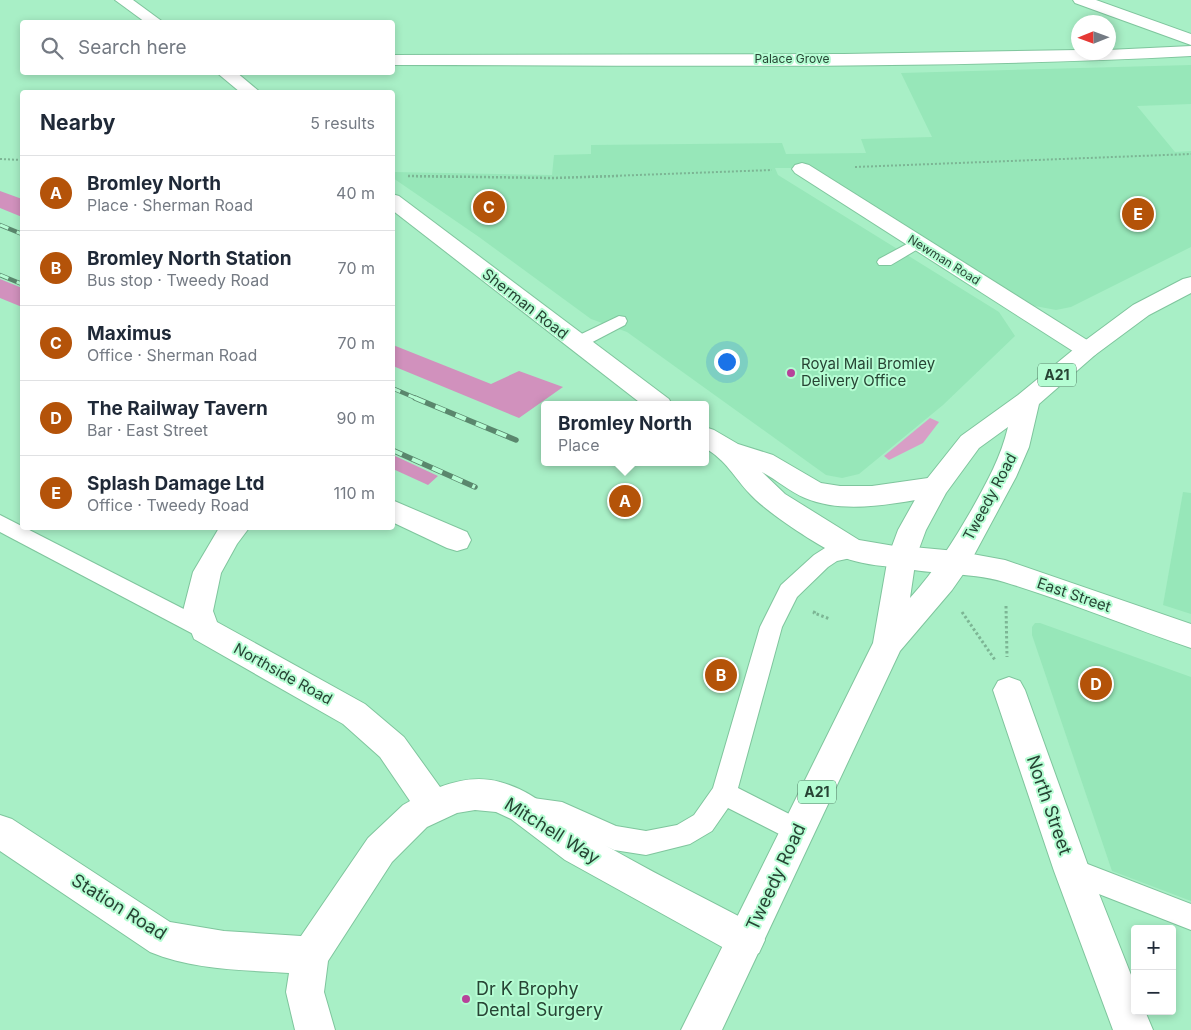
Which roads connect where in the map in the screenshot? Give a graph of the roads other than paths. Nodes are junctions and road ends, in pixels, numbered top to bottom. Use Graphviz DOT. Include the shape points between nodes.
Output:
graph roads {
  1 [pos="124,0"];
  2 [pos="1081,0"];
  3 [pos="152,20"];
  4 [pos="1191,40"];
  5 [pos="1191,51"];
  6 [pos="395,60"];
  7 [pos="228,75"];
  8 [pos="248,90"];
  9 [pos="802,169"];
  10 [pos="395,202"];
  11 [pos="918,243"];
  12 [pos="885,262"];
  13 [pos="1191,284"];
  14 [pos="619,321"];
  15 [pos="576,344"];
  16 [pos="1086,350"];
  17 [pos="654,401"];
  18 [pos="1027,401"];
  19 [pos="709,438"];
  20 [pos="729,450"];
  21 [pos="935,487"];
  22 [pos="395,511"];
  23 [pos="0,523"];
  24 [pos="233,530"];
  25 [pos="457,540"];
  26 [pos="853,550"];
  27 [pos="902,557"];
  28 [pos="949,572"];
  29 [pos="205,630"];
  30 [pos="1191,636"];
  31 [pos="888,643"];
  32 [pos="1008,690"];
  33 [pos="724,793"];
  34 [pos="433,806"];
  35 [pos="523,808"];
  36 [pos="0,831"];
  37 [pos="798,831"];
  38 [pos="1072,871"];
  39 [pos="1191,917"];
  40 [pos="746,940"];
  41 [pos="310,955"];
  42 [pos="316,1030"];
  43 [pos="701,1030"];
  44 [pos="1133,1030"];
  1 -- 3 [label="street"];
  2 -- 4 [label="street"];
  5 -- 6 [label="street, Palace Grove" via="834,59"];
  7 -- 8 [label="street"];
  9 -- 11 [label="street, Newman Road"];
  10 -- 15 [label="street, Sherman Road"];
  11 -- 12 [label="lane"];
  11 -- 16 [label="street, Newman Road"];
  13 -- 16 [label="street, Tweedy Road / A21" via="1141,310"];
  14 -- 15 [label="lane"];
  15 -- 17 [label="street, Sherman Road"];
  16 -- 18 [label="street, Tweedy Road / A21"];
  18 -- 21 [label="street, Tweedy Road / A21" via="970,442"];
  18 -- 28 [label="street, Tweedy Road / A21" via="1016,447 1003,477"];
  19 -- 20 [label="street"];
  20 -- 21 [label="street" via="764,462 814,491 840,496 872,496"];
  20 -- 26 [label="street" via="759,487 775,501"];
  21 -- 27 [label="street, Tweedy Road / A21"];
  22 -- 25 [label="street"];
  23 -- 29 [label="lane"];
  24 -- 29 [label="street" via="207,572 198,611"];
  26 -- 27 [label="street"];
  26 -- 33 [label="lane" via="832,554 821,561 790,591 771,628"];
  27 -- 28 [label="street"];
  27 -- 31 [label="street, Tweedy Road / A21"];
  28 -- 30 [label="street, East Street" via="1005,571"];
  28 -- 31 [label="street, Tweedy Road / A21"];
  29 -- 34 [label="street, Northside Road" via="354,714 392,747"];
  31 -- 37 [label="street, Tweedy Road / A21"];
  32 -- 38 [label="street, North Street"];
  33 -- 35 [label="lane" via="703,822 681,836 646,843 614,838 562,814"];
  33 -- 37 [label="lane"];
  34 -- 35 [label="street, Mitchell Way" via="475,794 499,797"];
  34 -- 41 [label="street, Mitchell Way" via="415,816 380,850"];
  35 -- 40 [label="street, Mitchell Way" via="577,848"];
  36 -- 41 [label="street, Station Road" via="163,939 224,950"];
  37 -- 40 [label="street, Tweedy Road / A21"];
  38 -- 39 [label="lane"];
  38 -- 44 [label="street, North Street"];
  40 -- 43 [label="street, Tweedy Road / A21"];
  41 -- 42 [label="street, Mitchell Way" via="305,992"];
}
